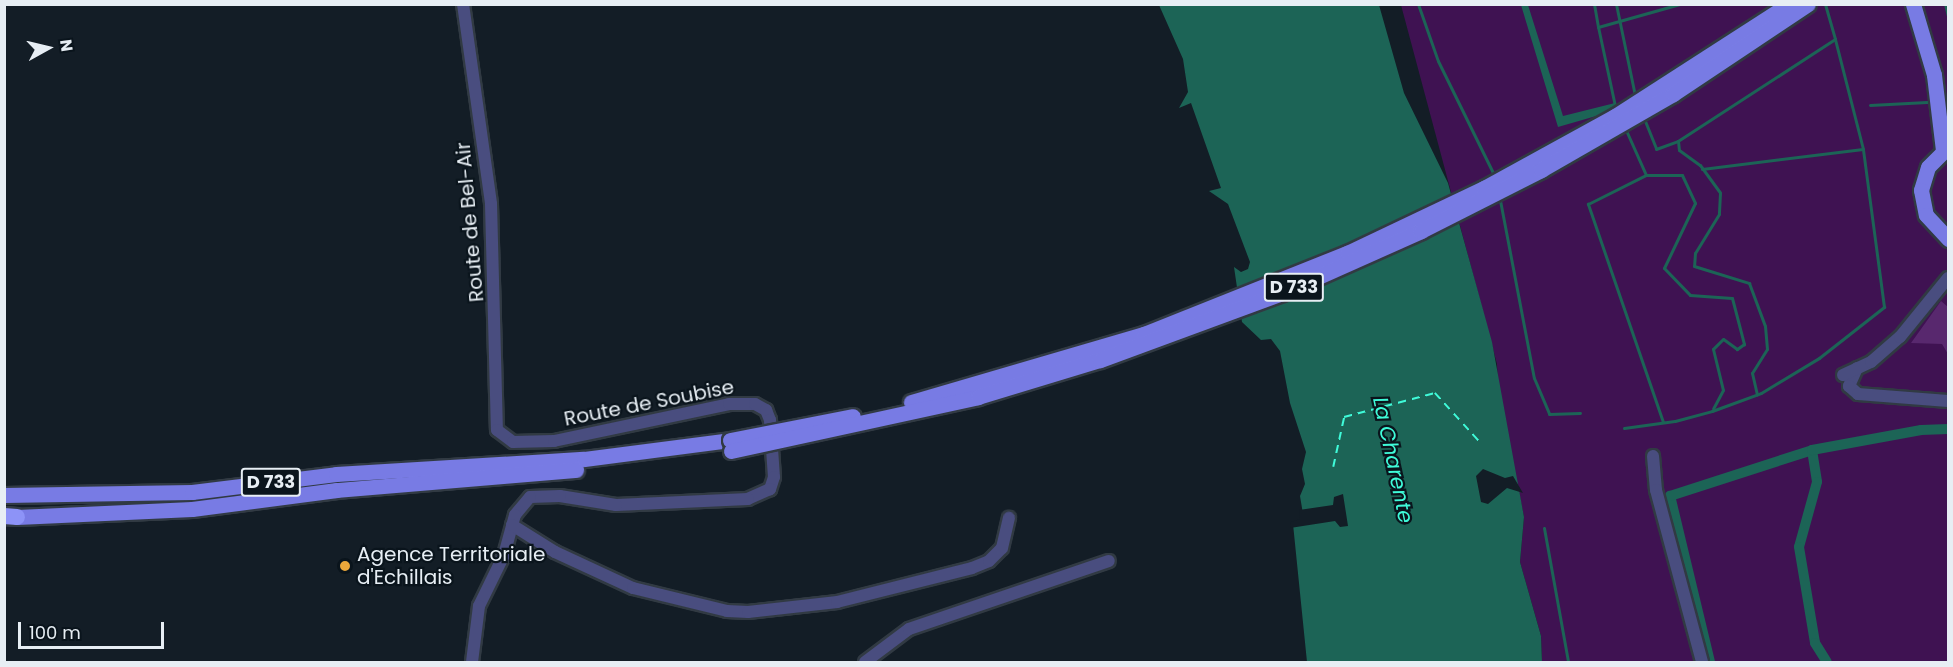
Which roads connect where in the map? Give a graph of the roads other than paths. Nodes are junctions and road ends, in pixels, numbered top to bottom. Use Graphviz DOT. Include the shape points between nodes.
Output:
graph roads {
  1 [pos="464,4"];
  2 [pos="1789,4"];
  3 [pos="1808,4"];
  4 [pos="1913,4"];
  5 [pos="1934,75"];
  6 [pos="1948,102"];
  7 [pos="1946,149"];
  8 [pos="1948,239"];
  9 [pos="1948,278"];
  10 [pos="1857,368"];
  11 [pos="1843,375"];
  12 [pos="1948,402"];
  13 [pos="502,437"];
  14 [pos="731,446"];
  15 [pos="1653,456"];
  16 [pos="4,495"];
  17 [pos="9,517"];
  18 [pos="1009,518"];
  19 [pos="512,525"];
  20 [pos="1109,561"];
  21 [pos="472,663"];
  22 [pos="865,663"];
  23 [pos="1702,663"];
  1 -- 13 [label="street, Route de Bel-Air" via="491,204 496,272 496,422"];
  2 -- 14 [label="main road, D 733, bridge" via="1697,66 1550,153 1430,214 1271,285 1144,334 1006,377"];
  3 -- 14 [label="main road, D 733, bridge" via="1673,94 1541,170 1421,231 1282,293 1100,360 989,394 834,431"];
  4 -- 5 [label="main road"];
  5 -- 6 [label="main road"];
  5 -- 7 [label="main road"];
  7 -- 8 [label="main road" via="1924,174 1921,199 1930,222"];
  9 -- 10 [label="street" via="1914,321 1870,362"];
  10 -- 11 [label="street"];
  10 -- 12 [label="street" via="1850,386 1858,394"];
  13 -- 19 [label="street, Route de Soubise" via="513,442 554,441 729,404 755,404 766,410 770,420 774,477 770,489 760,496 708,502 616,504 535,495 520,505"];
  14 -- 16 [label="main road, D 733" via="336,474 192,492"];
  14 -- 17 [label="main road, D 733" via="579,470 337,490 192,509"];
  15 -- 23 [label="street" via="1656,490"];
  18 -- 19 [label="street" via="1002,548 989,561 972,568 837,602 748,612 727,611 633,588 555,552"];
  19 -- 21 [label="street, Route de Soubise" via="476,621"];
  20 -- 22 [label="street" via="909,629"];
}
